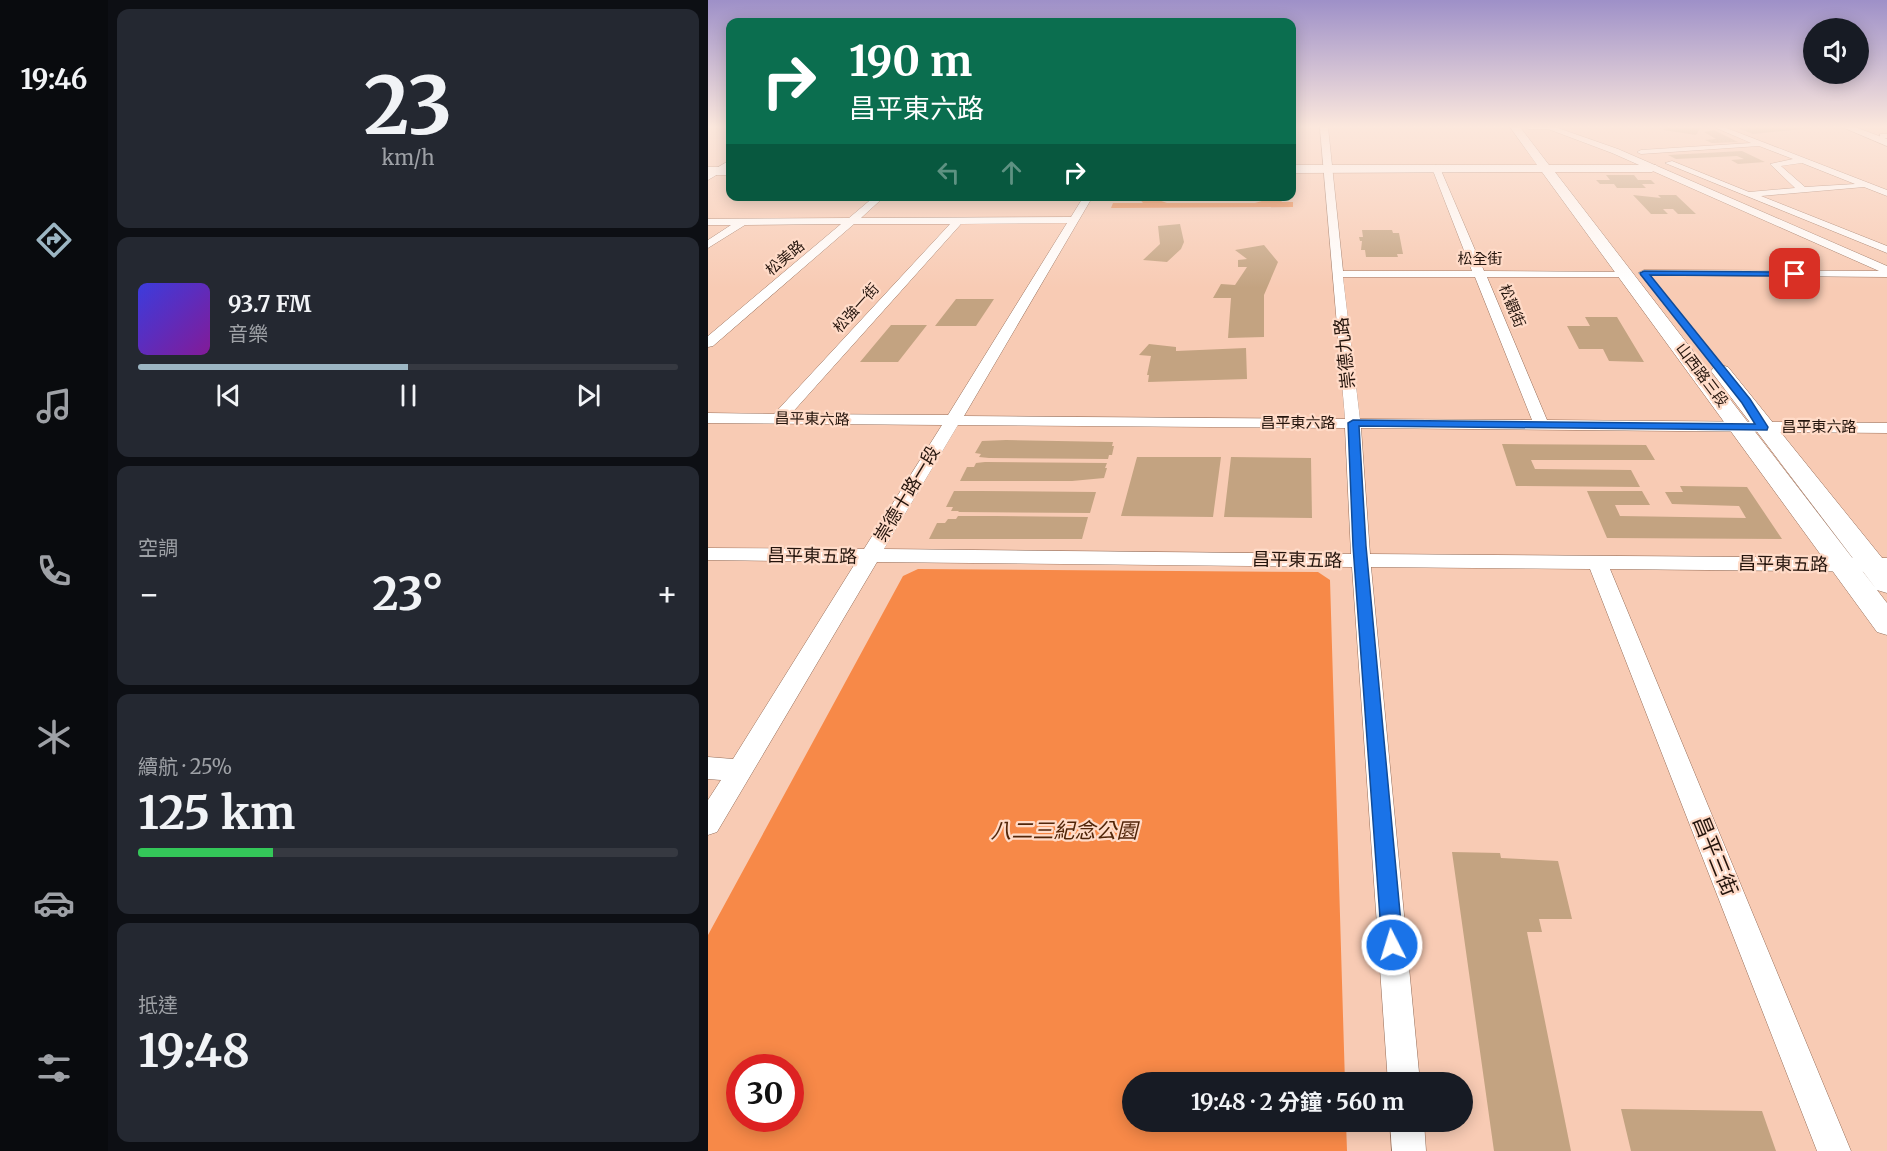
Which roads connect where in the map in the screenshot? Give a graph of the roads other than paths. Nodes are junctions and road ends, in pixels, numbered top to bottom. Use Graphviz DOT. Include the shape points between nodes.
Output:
graph roads {
  1 [pos="1329,181"];
  2 [pos="1441,181"];
  3 [pos="1562,181"];
  4 [pos="1565,181"];
  5 [pos="1689,181"];
  6 [pos="1707,181"];
  7 [pos="1793,181"];
  8 [pos="1855,181"];
  9 [pos="1887,185"];
  10 [pos="1869,186"];
  11 [pos="1803,190"];
  12 [pos="1887,193"];
  13 [pos="1748,194"];
  14 [pos="875,201"];
  15 [pos="1086,201"];
  16 [pos="958,220"];
  17 [pos="1075,220"];
  18 [pos="852,221"];
  19 [pos="708,222"];
  20 [pos="742,222"];
  21 [pos="1858,238"];
  22 [pos="1887,238"];
  23 [pos="708,245"];
  24 [pos="1887,250"];
  25 [pos="1887,270"];
  26 [pos="1644,273"];
  27 [pos="1337,274"];
  28 [pos="1481,274"];
  29 [pos="1624,274"];
  30 [pos="1887,274"];
  31 [pos="1658,291"];
  32 [pos="708,343"];
  33 [pos="1709,356"];
  34 [pos="708,418"];
  35 [pos="779,418"];
  36 [pos="952,420"];
  37 [pos="1353,423"];
  38 [pos="1541,424"];
  39 [pos="1751,427"];
  40 [pos="1887,428"];
  41 [pos="708,554"];
  42 [pos="869,556"];
  43 [pos="1361,561"];
  44 [pos="1597,561"];
  45 [pos="1843,564"];
  46 [pos="1882,571"];
  47 [pos="1887,624"];
  48 [pos="708,768"];
  49 [pos="740,770"];
  50 [pos="708,823"];
  51 [pos="1403,1072"];
  52 [pos="1408,1132"];
  53 [pos="1409,1151"];
  54 [pos="1834,1151"];
  1 -- 27 [label="street, 崇德九路"];
  2 -- 28 [label="street, 松觀街"];
  3 -- 29 [label="street, 山西路三段"];
  4 -- 26 [label="street, 山西路三段"];
  5 -- 25 [label="street"];
  6 -- 13 [label="street"];
  7 -- 11 [label="street"];
  8 -- 10 [label="street"];
  9 -- 10 [label="street"];
  10 -- 11 [label="street"];
  10 -- 12 [label="street"];
  11 -- 13 [label="street"];
  13 -- 21 [label="street"];
  14 -- 18 [label="street, 松美路"];
  15 -- 17 [label="street, 崇德十路一段"];
  16 -- 17 [label="street"];
  16 -- 18 [label="street"];
  16 -- 35 [label="street, 松強一街"];
  17 -- 36 [label="street, 崇德十路一段"];
  18 -- 20 [label="street"];
  18 -- 32 [label="street, 松美路"];
  19 -- 20 [label="street"];
  20 -- 23 [label="street"];
  21 -- 22 [label="street"];
  21 -- 24 [label="street"];
  26 -- 30 [label="street"];
  26 -- 31 [label="street, 山西路三段"];
  27 -- 28 [label="street, 松全街"];
  27 -- 37 [label="street, 崇德九路"];
  28 -- 29 [label="street, 松全街"];
  28 -- 38 [label="street, 松觀街"];
  29 -- 39 [label="street, 山西路三段"];
  33 -- 39 [label="street, 山西路三段"];
  34 -- 35 [label="street, 昌平東六路"];
  35 -- 36 [label="street, 昌平東六路"];
  36 -- 37 [label="street, 昌平東六路"];
  36 -- 42 [label="street, 崇德十路一段"];
  37 -- 38 [label="street, 昌平東六路"];
  37 -- 43 [label="street, 崇德九路"];
  38 -- 39 [label="street, 昌平東六路"];
  39 -- 40 [label="street, 昌平東六路"];
  39 -- 45 [label="street, 山西路三段"];
  39 -- 46 [label="street, 山西路三段"];
  41 -- 42 [label="street, 昌平東五路"];
  42 -- 43 [label="street, 昌平東五路"];
  42 -- 49 [label="street, 崇德十路一段"];
  43 -- 44 [label="street, 昌平東五路"];
  43 -- 51 [label="street, 崇德九路"];
  44 -- 45 [label="street, 昌平東五路"];
  44 -- 54 [label="street, 昌平三街"];
  45 -- 46 [label="street, 昌平東五路"];
  45 -- 47 [label="street, 山西路三段"];
  48 -- 49 [label="street"];
  49 -- 50 [label="street, 崇德十路一段"];
  52 -- 53 [label="street"];
}
